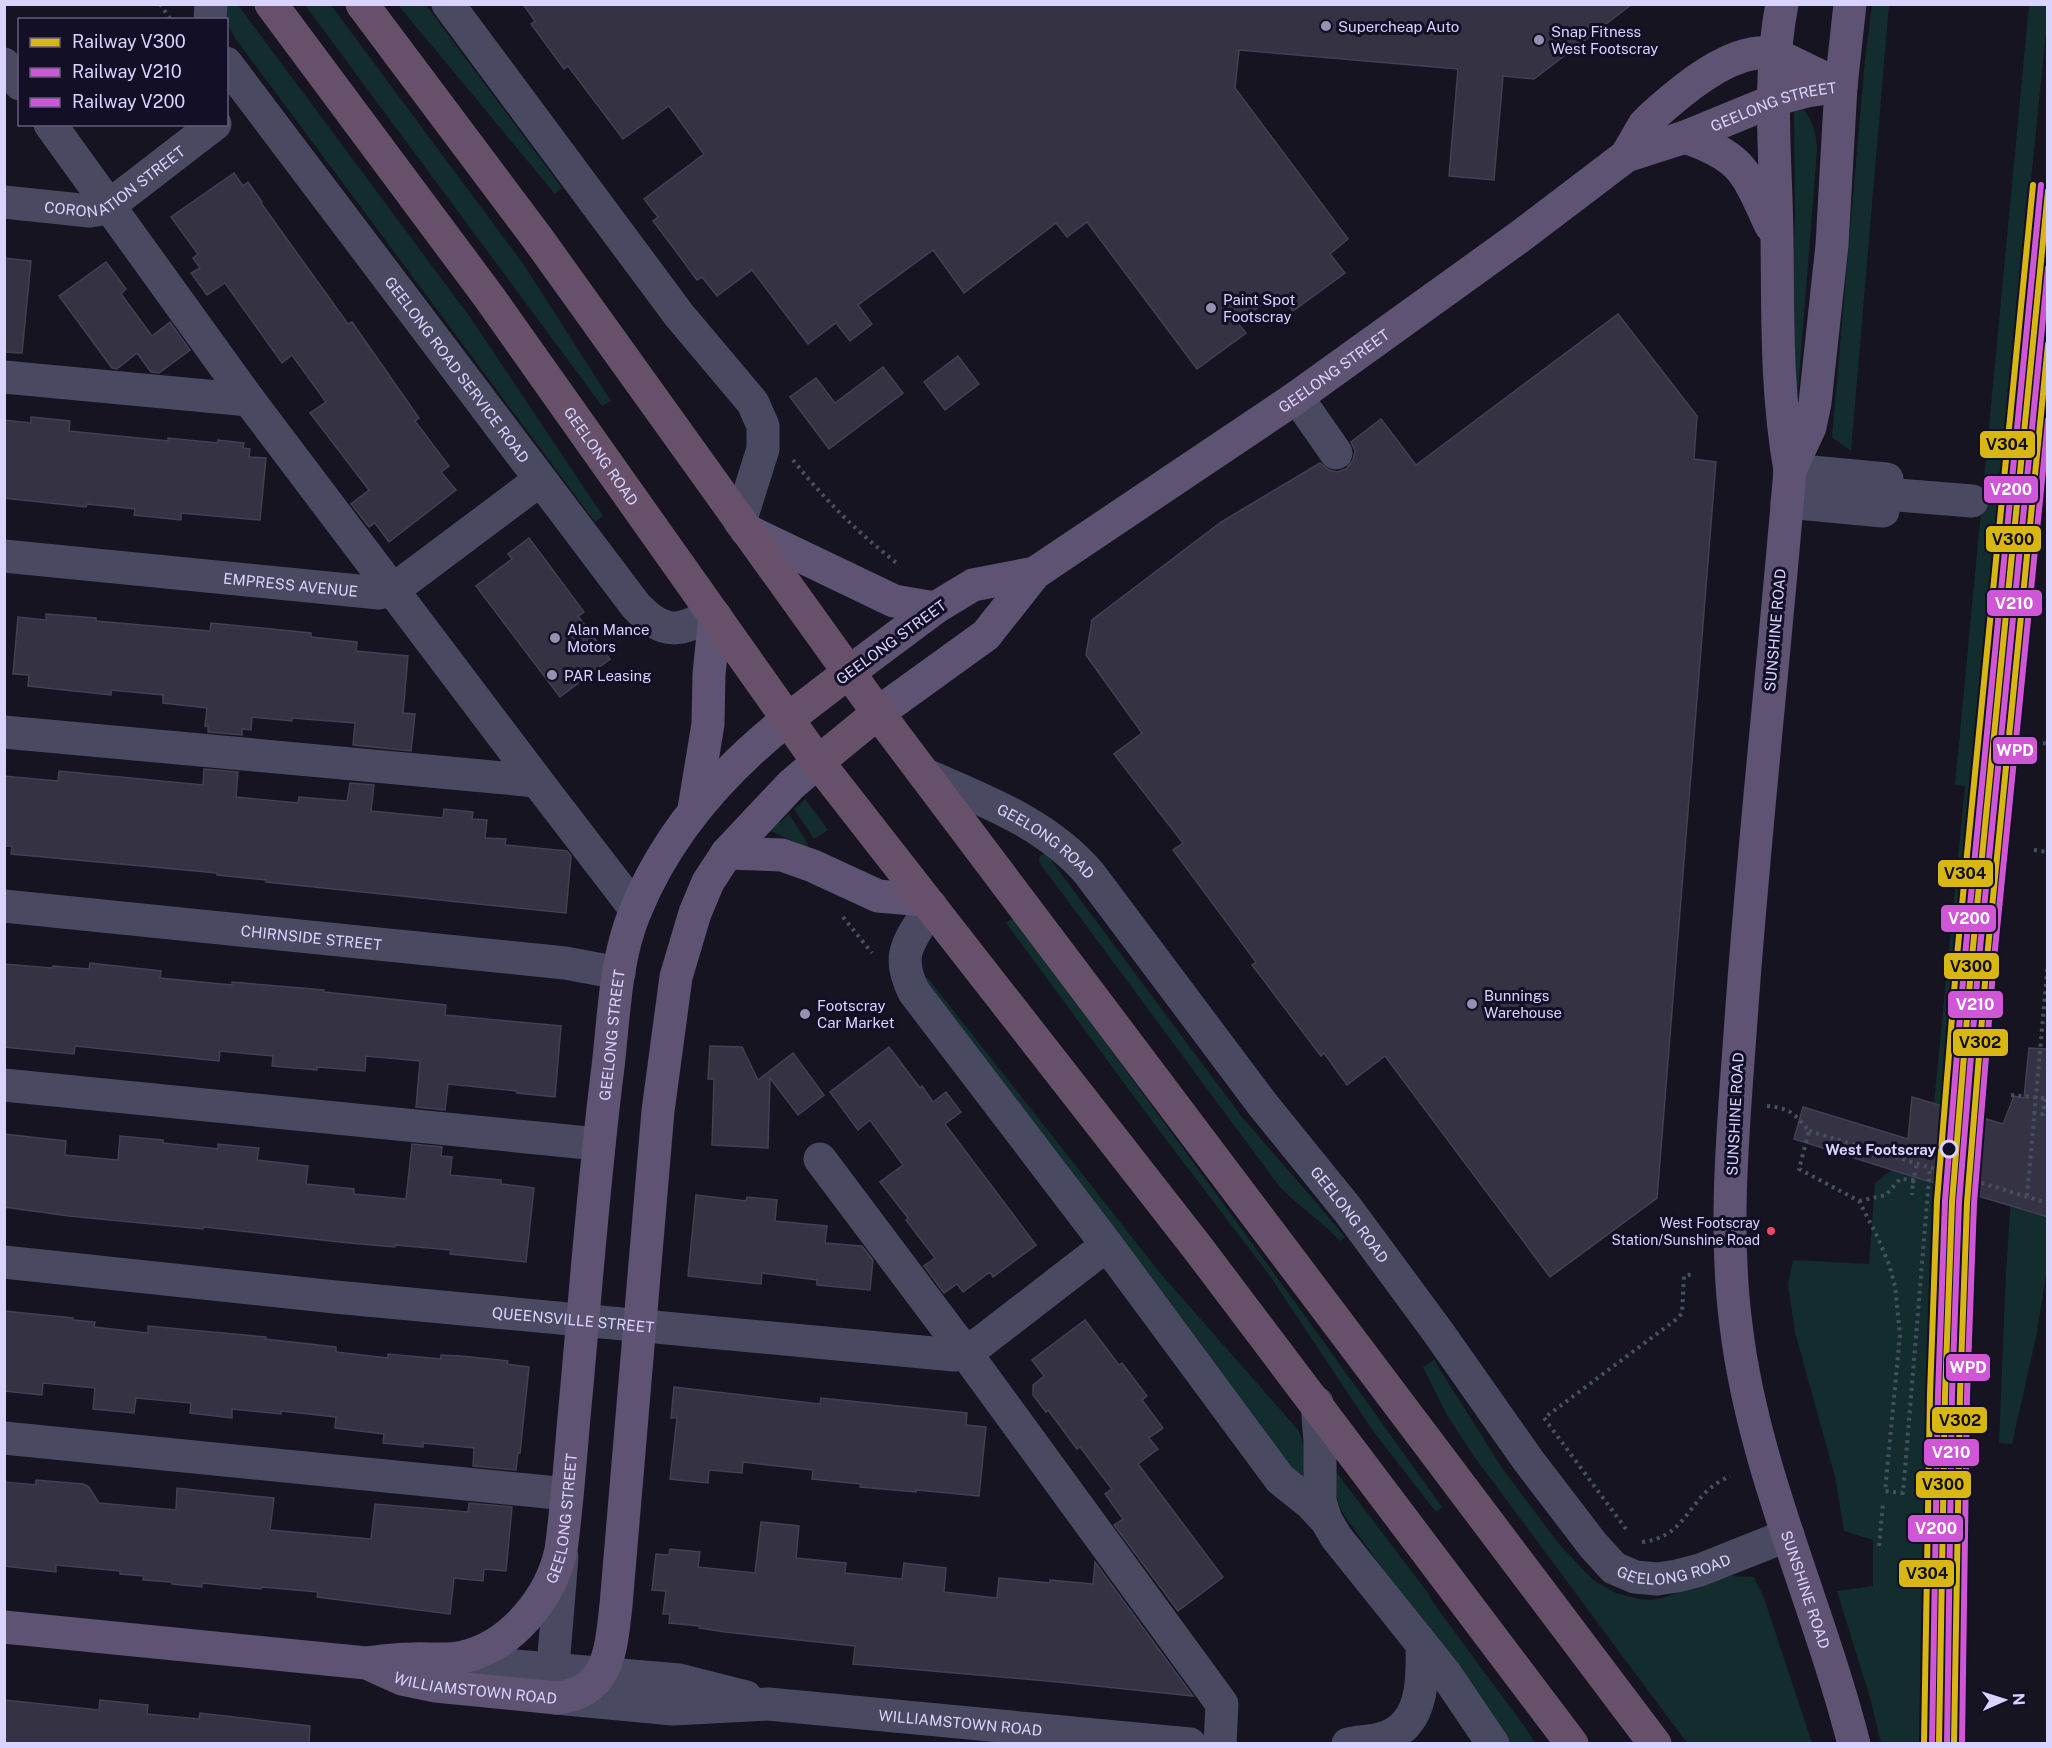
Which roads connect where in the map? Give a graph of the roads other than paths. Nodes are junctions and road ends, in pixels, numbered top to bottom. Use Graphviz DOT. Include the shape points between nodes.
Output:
graph roads {
  1 [pos="270,4"];
  2 [pos="362,4"];
  3 [pos="448,4"];
  4 [pos="1780,4"];
  5 [pos="1850,4"];
  6 [pos="1775,51"];
  7 [pos="4,64"];
  8 [pos="228,70"];
  9 [pos="18,82"];
  10 [pos="1841,86"];
  11 [pos="1774,100"];
  12 [pos="239,106"];
  13 [pos="51,126"];
  14 [pos="212,126"];
  15 [pos="1685,137"];
  16 [pos="1626,156"];
  17 [pos="4,202"];
  18 [pos="110,205"];
  19 [pos="1777,238"];
  20 [pos="4,376"];
  21 [pos="1297,398"];
  22 [pos="249,400"];
  23 [pos="1336,453"];
  24 [pos="1790,470"];
  25 [pos="540,480"];
  26 [pos="1972,501"];
  27 [pos="1787,502"];
  28 [pos="1884,502"];
  29 [pos="743,526"];
  30 [pos="4,556"];
  31 [pos="1035,573"];
  32 [pos="392,589"];
  33 [pos="935,608"];
  34 [pos="713,615"];
  35 [pos="848,673"];
  36 [pos="878,713"];
  37 [pos="788,719"];
  38 [pos="4,732"];
  39 [pos="818,762"];
  40 [pos="924,774"];
  41 [pos="537,781"];
  42 [pos="693,811"];
  43 [pos="727,854"];
  44 [pos="928,903"];
  45 [pos="4,906"];
  46 [pos="636,910"];
  47 [pos="619,973"];
  48 [pos="4,1085"];
  49 [pos="597,1144"];
  50 [pos="820,1159"];
  51 [pos="1107,1245"];
  52 [pos="4,1262"];
  53 [pos="583,1320"];
  54 [pos="640,1324"];
  55 [pos="965,1352"];
  56 [pos="1317,1403"];
  57 [pos="4,1438"];
  58 [pos="567,1494"];
  59 [pos="1326,1520"];
  60 [pos="563,1533"];
  61 [pos="1788,1535"];
  62 [pos="4,1627"];
  63 [pos="1422,1647"];
  64 [pos="435,1659"];
  65 [pos="366,1663"];
  66 [pos="601,1673"];
  67 [pos="553,1689"];
  68 [pos="768,1704"];
  69 [pos="1043,1736"];
  70 [pos="1190,1743"];
  71 [pos="1220,1743"];
  72 [pos="1348,1743"];
  73 [pos="1493,1743"];
  74 [pos="1572,1743"];
  75 [pos="1655,1743"];
  76 [pos="1854,1743"];
  1 -- 34 [label="highway, GEELONG ROAD" via="489,297"];
  2 -- 29 [label="highway, GEELONG ROAD" via="538,239"];
  3 -- 29 [label="street" via="679,315 753,403 761,419 763,449"];
  4 -- 6 [label="main road, SUNSHINE ROAD"];
  5 -- 10 [label="main road, SUNSHINE ROAD"];
  6 -- 10 [label="main road, GEELONG STREET"];
  6 -- 11 [label="main road, SUNSHINE ROAD"];
  6 -- 16 [label="main road, GEELONG STREET" via="1756,52 1715,69 1653,116"];
  7 -- 9 [label="street"];
  8 -- 12 [label="street, GEELONG ROAD SERVICE ROAD"];
  10 -- 11 [label="main road, GEELONG STREET"];
  10 -- 24 [label="main road, SUNSHINE ROAD" via="1832,245 1815,403 1810,428"];
  11 -- 15 [label="main road, GEELONG STREET"];
  11 -- 19 [label="main road, SUNSHINE ROAD"];
  12 -- 25 [label="street, GEELONG ROAD SERVICE ROAD"];
  13 -- 18 [label="street"];
  14 -- 18 [label="street, CORONATION STREET"];
  15 -- 16 [label="main road, GEELONG STREET"];
  15 -- 19 [label="main road" via="1735,161 1751,184"];
  16 -- 21 [label="main road, GEELONG STREET"];
  17 -- 18 [label="street, CORONATION STREET" via="90,211"];
  18 -- 22 [label="street"];
  19 -- 24 [label="main road, SUNSHINE ROAD" via="1779,384"];
  20 -- 22 [label="street"];
  21 -- 23 [label="street"];
  21 -- 31 [label="main road, GEELONG STREET"];
  22 -- 32 [label="street"];
  24 -- 27 [label="main road, SUNSHINE ROAD"];
  24 -- 28 [label="street" via="1887,479"];
  25 -- 32 [label="street"];
  25 -- 34 [label="street, GEELONG ROAD SERVICE ROAD" via="636,606 652,620 667,628 680,629"];
  26 -- 28 [label="street"];
  27 -- 28 [label="street"];
  27 -- 61 [label="main road, SUNSHINE ROAD" via="1749,909 1731,1184 1736,1326 1751,1409"];
  29 -- 33 [label="main road" via="894,602"];
  29 -- 35 [label="highway, GEELONG ROAD"];
  30 -- 32 [label="street, EMPRESS AVENUE" via="373,593"];
  31 -- 33 [label="main road, GEELONG STREET" via="973,585"];
  31 -- 36 [label="main road, GEELONG STREET" via="986,635"];
  32 -- 41 [label="street"];
  33 -- 35 [label="main road, GEELONG STREET"];
  34 -- 37 [label="highway, GEELONG ROAD"];
  34 -- 42 [label="main road" via="708,724"];
  35 -- 36 [label="highway, GEELONG ROAD"];
  35 -- 37 [label="highway, GEELONG STREET"];
  36 -- 39 [label="highway, GEELONG STREET"];
  36 -- 40 [label="highway, GEELONG ROAD"];
  37 -- 39 [label="highway, GEELONG ROAD"];
  37 -- 42 [label="main road, GEELONG STREET" via="751,749"];
  38 -- 41 [label="street"];
  39 -- 43 [label="main road, GEELONG STREET" via="791,785"];
  39 -- 44 [label="highway, GEELONG ROAD"];
  40 -- 61 [label="street, GEELONG ROAD" via="986,801 1042,832 1067,849 1089,873 1263,1106 1348,1210 1577,1525 1614,1568 1635,1577 1677,1576"];
  40 -- 75 [label="highway, GEELONG ROAD"];
  41 -- 46 [label="street"];
  42 -- 46 [label="main road, GEELONG STREET" via="666,851"];
  43 -- 44 [label="main road" via="782,855 878,896"];
  43 -- 54 [label="main road, GEELONG STREET" via="694,913 676,977 658,1111"];
  44 -- 51 [label="street" via="905,951 906,974 914,992"];
  44 -- 56 [label="highway, GEELONG ROAD"];
  45 -- 47 [label="street, CHIRNSIDE STREET" via="565,963"];
  46 -- 47 [label="main road, GEELONG STREET"];
  47 -- 49 [label="main road, GEELONG STREET"];
  48 -- 49 [label="street"];
  49 -- 53 [label="main road, GEELONG STREET"];
  50 -- 55 [label="street"];
  51 -- 55 [label="street"];
  51 -- 59 [label="street" via="1280,1479"];
  52 -- 53 [label="street, QUEENSVILLE STREET"];
  53 -- 54 [label="street, QUEENSVILLE STREET"];
  53 -- 58 [label="main road, GEELONG STREET"];
  54 -- 55 [label="street, QUEENSVILLE STREET" via="954,1355"];
  54 -- 66 [label="main road, GEELONG STREET" via="614,1625 610,1652"];
  55 -- 71 [label="street" via="1222,1704"];
  56 -- 59 [label="street" via="1320,1501"];
  56 -- 74 [label="highway, GEELONG ROAD"];
  57 -- 58 [label="street"];
  58 -- 60 [label="main road, GEELONG STREET"];
  59 -- 63 [label="street"];
  60 -- 64 [label="main road" via="550,1581 516,1628 478,1652"];
  60 -- 67 [label="street, GEELONG STREET"];
  61 -- 76 [label="main road, SUNSHINE ROAD"];
  62 -- 65 [label="main road, WILLIAMSTOWN ROAD"];
  63 -- 72 [label="street" via="1422,1684 1409,1720 1386,1737"];
  63 -- 73 [label="street" via="1445,1673"];
  64 -- 65 [label="main road, WILLIAMSTOWN ROAD"];
  64 -- 67 [label="street, WILLIAMSTOWN ROAD"];
  65 -- 67 [label="main road, WILLIAMSTOWN ROAD" via="410,1681 443,1687"];
  66 -- 67 [label="main road, GEELONG STREET" via="584,1691 571,1697"];
  66 -- 68 [label="street, WILLIAMSTOWN ROAD" via="679,1680"];
  67 -- 68 [label="street, WILLIAMSTOWN ROAD" via="673,1709"];
  68 -- 69 [label="street, WILLIAMSTOWN ROAD"];
  69 -- 70 [label="street, WILLIAMSTOWN ROAD"];
}
